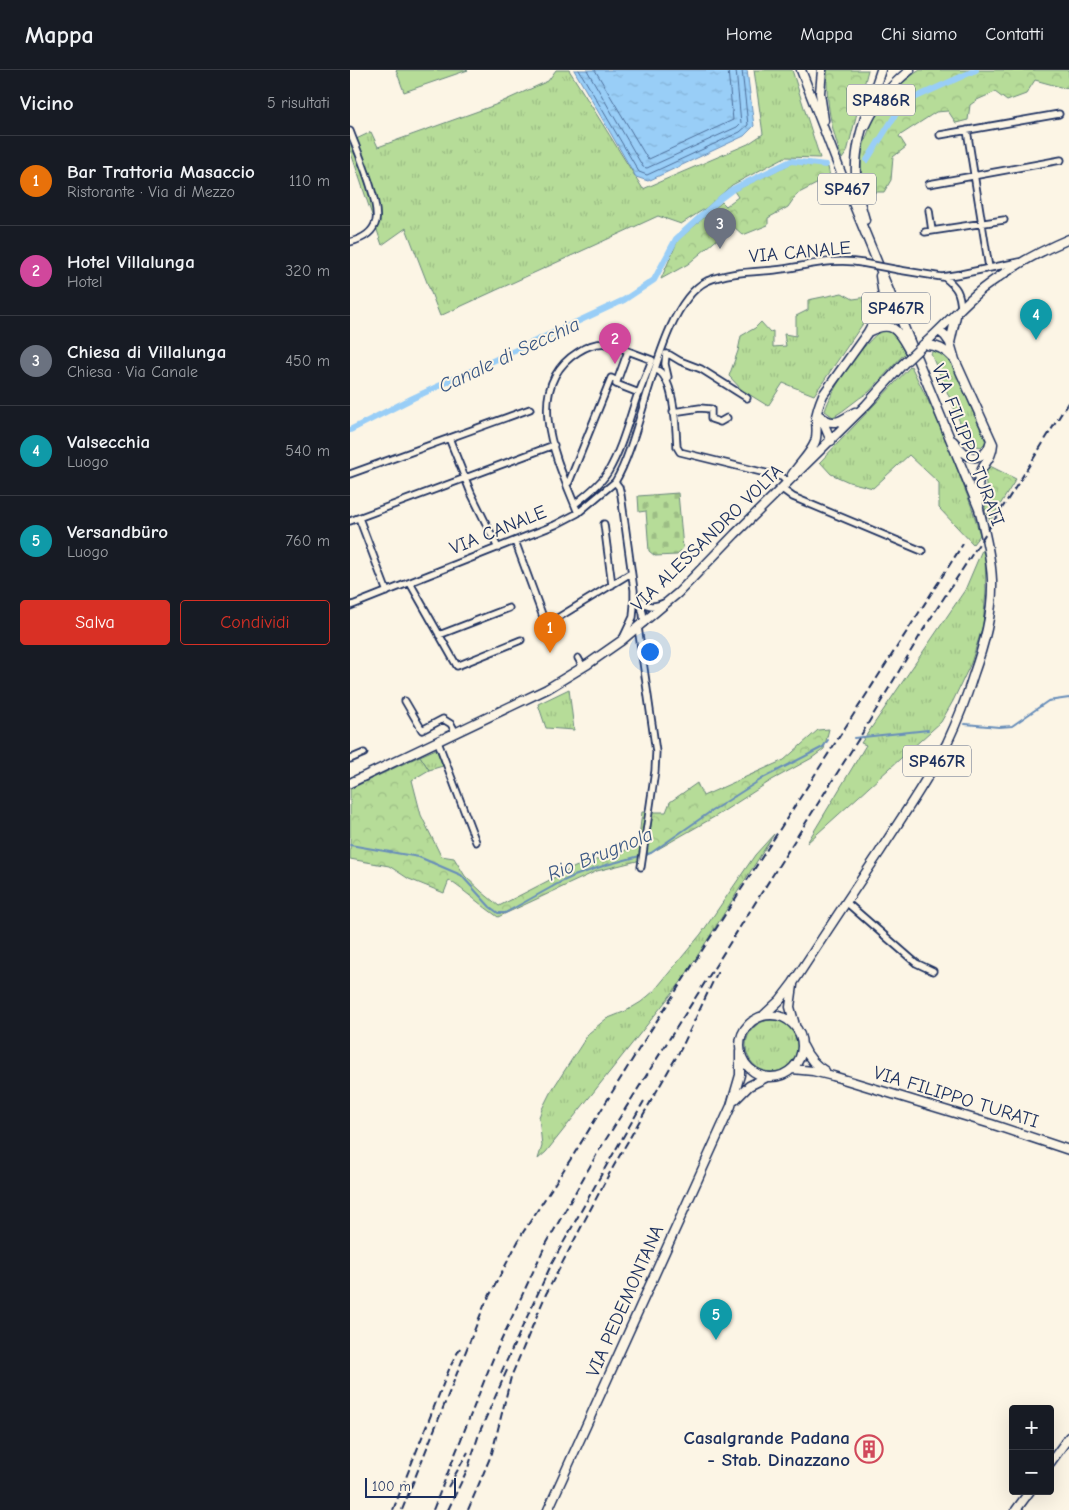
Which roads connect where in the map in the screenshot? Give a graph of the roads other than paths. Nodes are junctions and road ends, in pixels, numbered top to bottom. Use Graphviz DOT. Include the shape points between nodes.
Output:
graph roads {
  1 [pos="801,70"];
  2 [pos="822,70"];
  3 [pos="881,70"];
  4 [pos="910,70"];
  5 [pos="1059,114"];
  6 [pos="967,130"];
  7 [pos="350,131"];
  8 [pos="826,131"];
  9 [pos="940,135"];
  10 [pos="860,136"];
  11 [pos="1061,160"];
  12 [pos="974,176"];
  13 [pos="929,184"];
  14 [pos="929,210"];
  15 [pos="1004,220"];
  16 [pos="982,224"];
  17 [pos="1069,239"];
  18 [pos="350,242"];
  19 [pos="872,247"];
  20 [pos="1023,261"];
  21 [pos="989,268"];
  22 [pos="961,274"];
  23 [pos="944,277"];
  24 [pos="955,286"];
  25 [pos="959,311"];
  26 [pos="939,331"];
  27 [pos="868,332"];
  28 [pos="950,343"];
  29 [pos="923,344"];
  30 [pos="628,351"];
  31 [pos="948,352"];
  32 [pos="955,360"];
  33 [pos="655,364"];
  34 [pos="921,370"];
  35 [pos="666,379"];
  36 [pos="617,381"];
  37 [pos="640,390"];
  38 [pos="648,390"];
  39 [pos="746,398"];
  40 [pos="818,406"];
  41 [pos="866,406"];
  42 [pos="530,409"];
  43 [pos="673,412"];
  44 [pos="820,416"];
  45 [pos="727,418"];
  46 [pos="817,424"];
  47 [pos="449,438"];
  48 [pos="950,438"];
  49 [pos="991,438"];
  50 [pos="831,441"];
  51 [pos="554,445"];
  52 [pos="350,474"];
  53 [pos="465,478"];
  54 [pos="615,482"];
  55 [pos="567,484"];
  56 [pos="785,486"];
  57 [pos="575,504"];
  58 [pos="979,509"];
  59 [pos="578,513"];
  60 [pos="359,518"];
  61 [pos="350,522"];
  62 [pos="604,524"];
  63 [pos="515,541"];
  64 [pos="498,548"];
  65 [pos="922,550"];
  66 [pos="631,573"];
  67 [pos="410,582"];
  68 [pos="612,585"];
  69 [pos="634,590"];
  70 [pos="387,592"];
  71 [pos="678,593"];
  72 [pos="638,597"];
  73 [pos="350,606"];
  74 [pos="634,606"];
  75 [pos="509,608"];
  76 [pos="641,625"];
  77 [pos="440,635"];
  78 [pos="521,640"];
  79 [pos="621,641"];
  80 [pos="578,658"];
  81 [pos="583,667"];
  82 [pos="405,701"];
  83 [pos="456,733"];
  84 [pos="438,742"];
  85 [pos="364,753"];
  86 [pos="350,759"];
  87 [pos="350,784"];
  88 [pos="476,842"];
  89 [pos="641,867"];
  90 [pos="846,902"];
  91 [pos="933,971"];
  92 [pos="794,983"];
  93 [pos="764,1016"];
  94 [pos="796,1026"];
  95 [pos="802,1046"];
  96 [pos="740,1051"];
  97 [pos="792,1069"];
  98 [pos="833,1076"];
  99 [pos="767,1077"];
  100 [pos="731,1106"];
  101 [pos="1069,1150"];
  102 [pos="1069,1437"];
  103 [pos="1054,1458"];
  104 [pos="1027,1495"];
  105 [pos="548,1510"];
  106 [pos="1016,1510"];
  1 -- 8 [label="main road, SP467"];
  2 -- 8 [label="main road, SP486R" via="820,93"];
  3 -- 10 [label="main road"];
  4 -- 10 [label="main road, SP486R" via="881,99"];
  5 -- 6 [label="street"];
  6 -- 9 [label="street"];
  6 -- 12 [label="street"];
  7 -- 18 [label="street" via="377,214 370,232"];
  8 -- 19 [label="main road, VIA FILIPPO TURATI / SP467"];
  10 -- 19 [label="main road" via="856,185"];
  11 -- 12 [label="street"];
  12 -- 13 [label="street"];
  12 -- 16 [label="street"];
  14 -- 16 [label="street" via="929,231"];
  15 -- 16 [label="street"];
  16 -- 21 [label="street"];
  17 -- 20 [label="main road, VIA CANALE"];
  19 -- 27 [label="main road" via="883,296 880,312"];
  19 -- 34 [label="main road, VIA FILIPPO TURATI / SP467R"];
  20 -- 21 [label="street, VIA CANALE"];
  20 -- 25 [label="main road, VIA CANALE" via="981,290"];
  21 -- 22 [label="street, VIA CANALE"];
  22 -- 23 [label="street, VIA CANALE"];
  22 -- 24 [label="street"];
  23 -- 24 [label="street"];
  23 -- 33 [label="street, VIA CANALE, bridge" via="850,260 716,278 697,287 682,304"];
  24 -- 25 [label="street" via="960,294"];
  25 -- 26 [label="main road, VIA CANALE"];
  25 -- 28 [label="main road"];
  26 -- 28 [label="main road"];
  26 -- 29 [label="main road, VIA CANALE"];
  26 -- 31 [label="main road"];
  27 -- 34 [label="main road" via="881,326 892,327"];
  27 -- 40 [label="main road"];
  28 -- 32 [label="main road"];
  29 -- 31 [label="main road"];
  29 -- 41 [label="main road, VIA ALESSANDRO VOLTA, bridge"];
  30 -- 33 [label="street"];
  30 -- 36 [label="street"];
  30 -- 51 [label="street" via="598,342 568,358 559,367 548,396 548,423"];
  31 -- 32 [label="main road"];
  32 -- 49 [label="main road"];
  33 -- 35 [label="street"];
  33 -- 37 [label="street"];
  33 -- 38 [label="street, VIA CANALE"];
  34 -- 48 [label="main road, VIA FILIPPO TURATI / SP467R"];
  35 -- 39 [label="street" via="666,354 701,369"];
  35 -- 43 [label="street"];
  36 -- 37 [label="street" via="616,384"];
  36 -- 55 [label="street" via="611,378"];
  37 -- 38 [label="street"];
  37 -- 57 [label="street" via="608,473"];
  38 -- 54 [label="street, VIA CANALE"];
  40 -- 44 [label="main road"];
  40 -- 46 [label="main road"];
  41 -- 44 [label="main road" via="835,423"];
  41 -- 50 [label="main road, VIA ALESSANDRO VOLTA"];
  42 -- 47 [label="street"];
  43 -- 45 [label="street" via="711,409 711,418 720,422"];
  43 -- 56 [label="street" via="680,452 782,477"];
  44 -- 50 [label="main road"];
  46 -- 50 [label="main road" via="823,436"];
  46 -- 56 [label="main road" via="812,448"];
  47 -- 52 [label="street"];
  47 -- 53 [label="street"];
  48 -- 49 [label="main road" via="970,457 982,456 990,446"];
  48 -- 58 [label="main road, VIA FILIPPO TURATI / SP467R"];
  49 -- 58 [label="main road" via="992,452 978,480"];
  50 -- 56 [label="main road, VIA ALESSANDRO VOLTA"];
  51 -- 53 [label="street"];
  51 -- 55 [label="street"];
  53 -- 60 [label="street"];
  53 -- 64 [label="street"];
  54 -- 59 [label="street, VIA CANALE"];
  54 -- 66 [label="street" via="621,495"];
  55 -- 57 [label="street"];
  56 -- 65 [label="street" via="793,497"];
  56 -- 71 [label="main road, VIA ALESSANDRO VOLTA"];
  57 -- 59 [label="street"];
  58 -- 90 [label="main road, VIA FILIPPO TURATI / SP467R" via="992,579 990,614 982,651 938,760"];
  59 -- 63 [label="street, VIA CANALE"];
  60 -- 61 [label="street"];
  60 -- 70 [label="street"];
  62 -- 68 [label="street"];
  63 -- 64 [label="street, VIA CANALE"];
  63 -- 68 [label="street" via="546,625"];
  64 -- 67 [label="street, VIA CANALE"];
  66 -- 68 [label="street"];
  66 -- 69 [label="street"];
  67 -- 70 [label="street, VIA CANALE"];
  67 -- 77 [label="street"];
  69 -- 72 [label="street"];
  69 -- 74 [label="street"];
  70 -- 73 [label="street, VIA CANALE"];
  71 -- 72 [label="street" via="654,607"];
  71 -- 76 [label="main road, VIA ALESSANDRO VOLTA"];
  72 -- 76 [label="street" via="643,613"];
  74 -- 76 [label="street"];
  74 -- 79 [label="street" via="633,617"];
  75 -- 77 [label="street"];
  76 -- 79 [label="main road, VIA ALESSANDRO VOLTA"];
  76 -- 89 [label="street" via="656,752"];
  77 -- 78 [label="street" via="457,666"];
  79 -- 81 [label="main road, VIA ALESSANDRO VOLTA"];
  80 -- 81 [label="street"];
  81 -- 83 [label="main road, VIA ALESSANDRO VOLTA" via="547,689"];
  82 -- 83 [label="street" via="422,730 444,719"];
  83 -- 84 [label="main road, VIA ALESSANDRO VOLTA"];
  84 -- 87 [label="main road, VIA ALESSANDRO VOLTA"];
  84 -- 88 [label="street"];
  85 -- 86 [label="street"];
  90 -- 91 [label="street" via="916,963"];
  90 -- 92 [label="main road, VIA FILIPPO TURATI / SP467R"];
  92 -- 93 [label="main road, VIA FILIPPO TURATI / SP467R"];
  92 -- 94 [label="main road, VIA FILIPPO TURATI / SP467R" via="790,1008"];
  93 -- 94 [label="main road" via="781,1016"];
  93 -- 96 [label="main road, SP467R" via="745,1028"];
  94 -- 95 [label="main road, SP467R"];
  95 -- 97 [label="main road" via="798,1062"];
  95 -- 98 [label="main road, SP467R" via="817,1066"];
  96 -- 99 [label="main road" via="749,1068"];
  96 -- 100 [label="main road" via="740,1075"];
  97 -- 98 [label="main road, SP467R"];
  97 -- 99 [label="main road, SP467R" via="781,1076"];
  98 -- 101 [label="main road, VIA FILIPPO TURATI / SP467R"];
  99 -- 100 [label="main road" via="750,1086"];
  100 -- 105 [label="main road, VIA PEDEMONTANA"];
  102 -- 103 [label="main road"];
  104 -- 106 [label="main road"];
}
